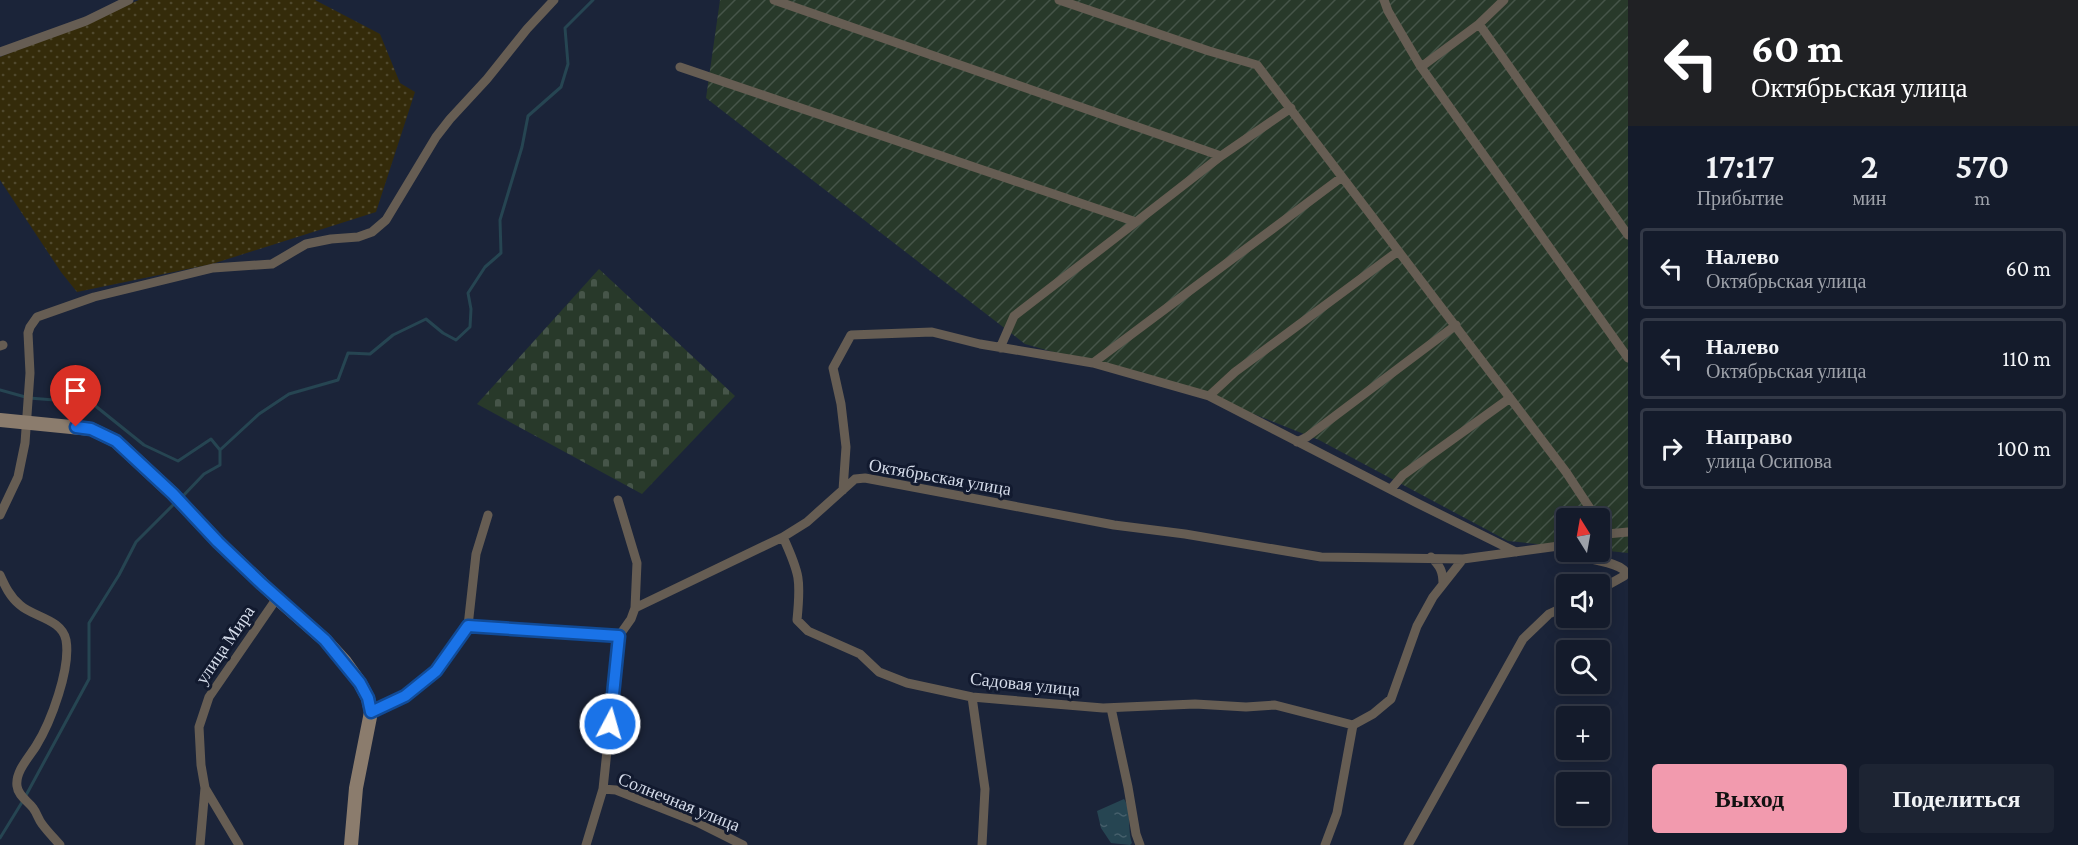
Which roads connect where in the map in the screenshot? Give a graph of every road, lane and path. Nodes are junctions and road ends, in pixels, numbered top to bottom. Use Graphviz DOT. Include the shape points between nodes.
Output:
graph roads {
  1 [pos="129,0"];
  2 [pos="554,0"];
  3 [pos="774,0"];
  4 [pos="1059,0"];
  5 [pos="1384,0"];
  6 [pos="1504,0"];
  7 [pos="1479,24"];
  8 [pos="0,52"];
  9 [pos="680,67"];
  10 [pos="1421,67"];
  11 [pos="1291,108"];
  12 [pos="1221,156"];
  13 [pos="1342,177"];
  14 [pos="1136,222"];
  15 [pos="1628,235"];
  16 [pos="1397,252"];
  17 [pos="1456,325"];
  18 [pos="1000,348"];
  19 [pos="1628,358"];
  20 [pos="1094,363"];
  21 [pos="1209,396"];
  22 [pos="1510,398"];
  23 [pos="0,420"];
  24 [pos="26,423"];
  25 [pos="1297,442"];
  26 [pos="843,489"];
  27 [pos="1391,489"];
  28 [pos="618,500"];
  29 [pos="1590,508"];
  30 [pos="488,514"];
  31 [pos="0,515"];
  32 [pos="1628,532"];
  33 [pos="1610,534"];
  34 [pos="783,537"];
  35 [pos="1556,546"];
  36 [pos="1516,552"];
  37 [pos="1431,557"];
  38 [pos="1463,559"];
  39 [pos="1610,562"];
  40 [pos="0,575"];
  41 [pos="1443,584"];
  42 [pos="1610,584"];
  43 [pos="277,598"];
  44 [pos="634,608"];
  45 [pos="1556,611"];
  46 [pos="468,626"];
  47 [pos="619,636"];
  48 [pos="972,697"];
  49 [pos="1111,708"];
  50 [pos="371,712"];
  51 [pos="1353,725"];
  52 [pos="205,788"];
  53 [pos="603,789"];
  54 [pos="60,845"];
  55 [pos="200,845"];
  56 [pos="239,845"];
  57 [pos="351,845"];
  58 [pos="586,845"];
  59 [pos="743,845"];
  60 [pos="982,845"];
  61 [pos="1140,845"];
  62 [pos="1326,845"];
  63 [pos="1408,845"];
  1 -- 8 [label="street" via="86,21"];
  2 -- 24 [label="street" via="450,119 386,220 372,232 306,244 272,264 213,268 94,297 37,317 28,333"];
  3 -- 12 [label="street"];
  4 -- 11 [label="street" via="1257,64"];
  5 -- 10 [label="street"];
  6 -- 7 [label="street"];
  7 -- 10 [label="street"];
  7 -- 15 [label="street"];
  9 -- 14 [label="street"];
  10 -- 19 [label="street"];
  11 -- 12 [label="street"];
  11 -- 13 [label="street"];
  12 -- 14 [label="street"];
  13 -- 16 [label="street"];
  13 -- 20 [label="street"];
  14 -- 18 [label="street" via="1014,316"];
  16 -- 17 [label="street"];
  16 -- 21 [label="street" via="1235,372"];
  17 -- 22 [label="street"];
  17 -- 25 [label="street"];
  18 -- 20 [label="street"];
  18 -- 26 [label="street" via="932,332 851,335 833,368 846,447"];
  20 -- 21 [label="street"];
  21 -- 25 [label="street"];
  22 -- 27 [label="street" via="1403,475"];
  22 -- 29 [label="street"];
  23 -- 24 [label="main road"];
  24 -- 31 [label="street" via="18,477"];
  24 -- 43 [label="main road" via="91,429 105,435 173,494"];
  25 -- 27 [label="street"];
  26 -- 34 [label="street, Октябрьская улица" via="807,522"];
  26 -- 37 [label="street, Октябрьская улица" via="855,479 865,478 1114,525 1321,557"];
  27 -- 36 [label="street"];
  28 -- 44 [label="street" via="637,563"];
  30 -- 46 [label="street" via="476,554"];
  32 -- 33 [label="street"];
  34 -- 44 [label="street, Октябрьская улица"];
  34 -- 48 [label="street, Садовая улица" via="800,584 796,621 808,631 860,654 879,672 907,683"];
  35 -- 36 [label="street, Октябрьская улица"];
  36 -- 38 [label="street, Октябрьская улица"];
  37 -- 38 [label="street, Октябрьская улица"];
  37 -- 41 [label="street" via="1440,565"];
  38 -- 41 [label="street"];
  39 -- 42 [label="street" via="1624,570 1624,576"];
  40 -- 54 [label="street" via="21,607 55,624 66,637 65,663 53,710 16,786"];
  41 -- 51 [label="street" via="1417,626 1391,699"];
  43 -- 50 [label="main road" via="345,662 368,698"];
  43 -- 52 [label="street, улица Мира" via="209,697 199,728"];
  44 -- 47 [label="street"];
  45 -- 63 [label="street" via="1523,639"];
  46 -- 47 [label="street"];
  46 -- 50 [label="street" via="436,671 405,696"];
  47 -- 53 [label="street"];
  48 -- 49 [label="street, Садовая улица"];
  48 -- 60 [label="street" via="985,789"];
  49 -- 51 [label="street, Садовая улица" via="1275,705"];
  49 -- 61 [label="street"];
  50 -- 57 [label="main road" via="356,788"];
  51 -- 62 [label="street" via="1337,813"];
  52 -- 55 [label="street"];
  52 -- 56 [label="street, улица Мира"];
  53 -- 58 [label="street"];
  53 -- 59 [label="street, Солнечная улица" via="616,790 697,822"];
}
